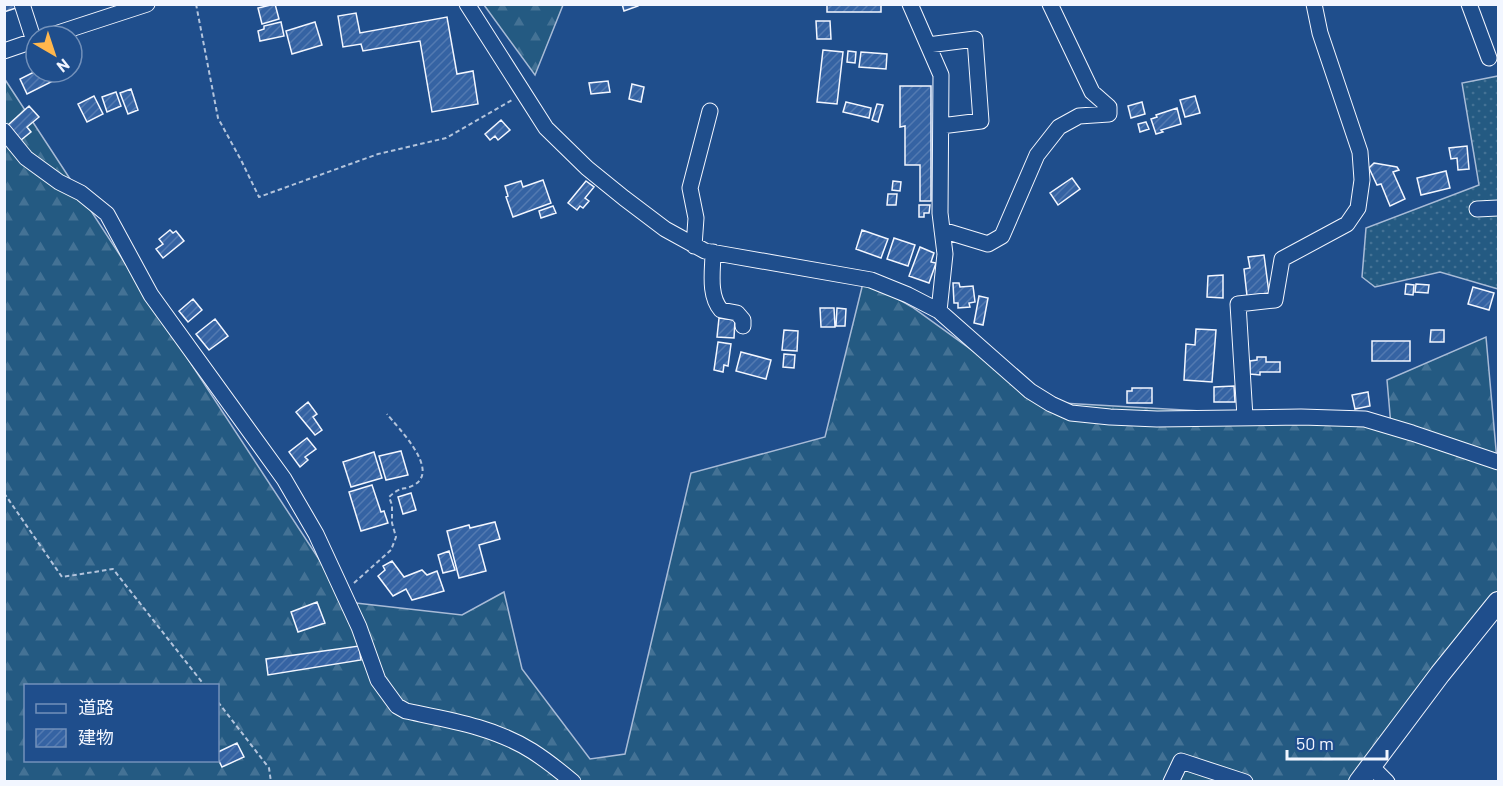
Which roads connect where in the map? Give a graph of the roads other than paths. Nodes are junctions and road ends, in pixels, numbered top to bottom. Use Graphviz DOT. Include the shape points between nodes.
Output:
graph roads {
  1 [pos="22,4"];
  2 [pos="147,4"];
  3 [pos="467,4"];
  4 [pos="910,4"];
  5 [pos="1050,4"];
  6 [pos="1314,4"];
  7 [pos="1469,4"];
  8 [pos="112,10"];
  9 [pos="32,24"];
  10 [pos="77,24"];
  11 [pos="24,44"];
  12 [pos="928,45"];
  13 [pos="4,51"];
  14 [pos="1489,58"];
  15 [pos="710,111"];
  16 [pos="941,126"];
  17 [pos="4,130"];
  18 [pos="1498,208"];
  19 [pos="1477,209"];
  20 [pos="942,230"];
  21 [pos="694,246"];
  22 [pos="713,252"];
  23 [pos="939,311"];
  24 [pos="743,326"];
  25 [pos="1245,417"];
  26 [pos="1498,462"];
  27 [pos="1498,602"];
  28 [pos="1365,774"];
  29 [pos="573,782"];
  30 [pos="1171,782"];
  31 [pos="1245,782"];
  32 [pos="1387,782"];
  1 -- 9 [label="street"];
  2 -- 8 [label="street"];
  3 -- 21 [label="street" via="546,128 587,168 665,229"];
  4 -- 12 [label="street"];
  5 -- 20 [label="street" via="1092,92 1109,107 1109,114 1079,116 1059,128 1037,155 1002,236 988,244"];
  6 -- 25 [label="street" via="1360,153 1358,208 1347,224 1281,259 1275,300 1238,304"];
  7 -- 14 [label="street"];
  8 -- 10 [label="street"];
  11 -- 13 [label="street"];
  12 -- 16 [label="street" via="941,75"];
  12 -- 16 [label="street" via="975,39 981,121"];
  15 -- 21 [label="street" via="690,188 696,218"];
  16 -- 20 [label="street"];
  17 -- 29 [label="street" via="26,158 107,213 152,295 284,479 343,592 378,680 397,706 499,734 531,750"];
  18 -- 19 [label="street"];
  20 -- 23 [label="street" via="945,254"];
  21 -- 22 [label="street"];
  22 -- 23 [label="street" via="871,280"];
  22 -- 24 [label="street" via="715,304 737,314"];
  23 -- 25 [label="street" via="1030,391 1071,412 1157,419"];
  25 -- 26 [label="street" via="1365,419"];
  27 -- 28 [label="main road"];
  28 -- 32 [label="street"];
  30 -- 31 [label="street" via="1181,762"];
}
